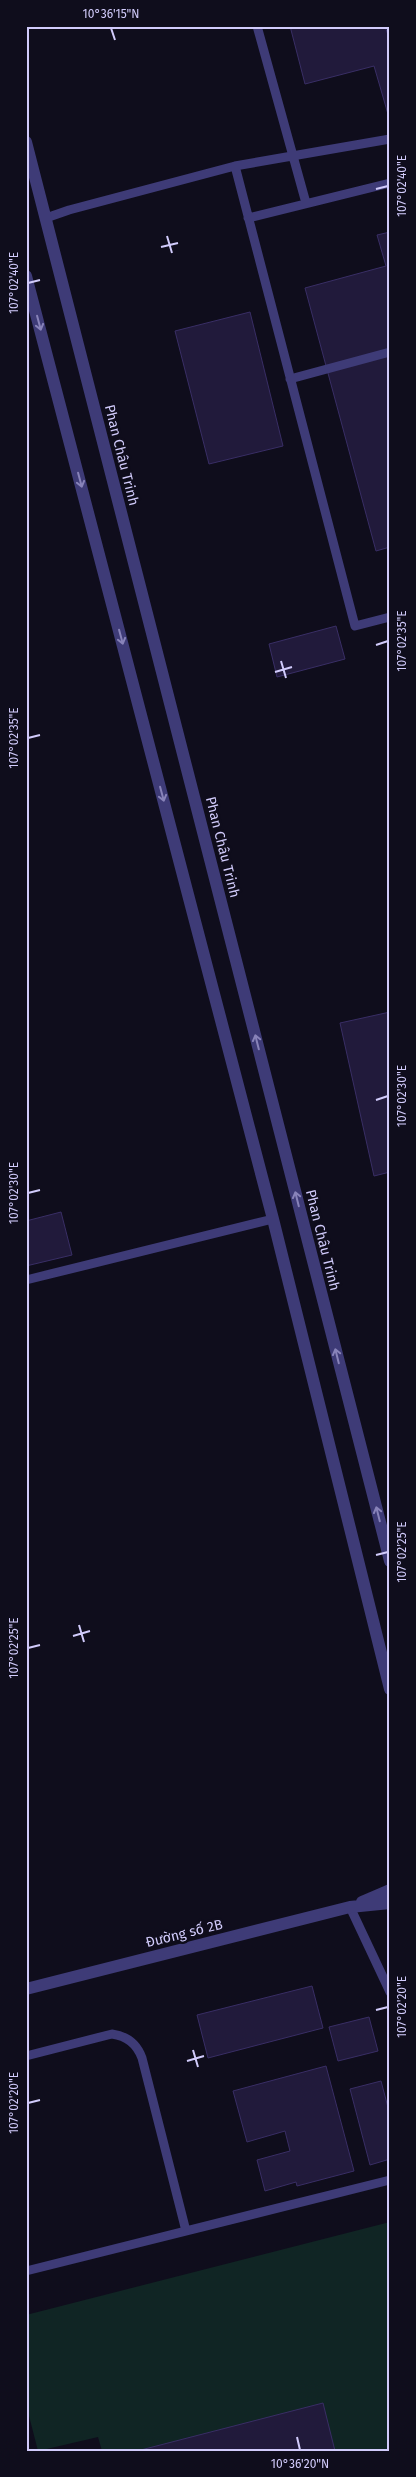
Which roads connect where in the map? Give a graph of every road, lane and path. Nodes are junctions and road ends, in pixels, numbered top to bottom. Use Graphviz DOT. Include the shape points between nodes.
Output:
graph roads {
  1 [pos="257,26"];
  2 [pos="390,139"];
  3 [pos="26,142"];
  4 [pos="293,155"];
  5 [pos="235,166"];
  6 [pos="390,183"];
  7 [pos="306,204"];
  8 [pos="46,218"];
  9 [pos="248,218"];
  10 [pos="26,276"];
  11 [pos="390,352"];
  12 [pos="290,379"];
  13 [pos="390,617"];
  14 [pos="273,1219"];
  15 [pos="26,1280"];
  16 [pos="390,1561"];
  17 [pos="390,1688"];
  18 [pos="390,1890"];
  19 [pos="390,1903"];
  20 [pos="350,1907"];
  21 [pos="26,1989"];
  22 [pos="390,1992"];
  23 [pos="26,2056"];
  24 [pos="390,2180"];
  25 [pos="186,2231"];
  26 [pos="26,2271"];
  1 -- 4 [label="lane"];
  2 -- 4 [label="lane"];
  3 -- 8 [label="street, Phan Châu Trinh"];
  4 -- 5 [label="lane"];
  4 -- 7 [label="lane"];
  5 -- 8 [label="lane"];
  5 -- 9 [label="lane"];
  6 -- 7 [label="lane"];
  7 -- 9 [label="lane"];
  16 -- 8 [label="street, Phan Châu Trinh, one-way"];
  9 -- 12 [label="lane"];
  10 -- 14 [label="street, one-way"];
  11 -- 12 [label="lane"];
  12 -- 13 [label="lane" via="354,626"];
  14 -- 15 [label="lane"];
  14 -- 17 [label="street"];
  18 -- 20 [label="street"];
  19 -- 20 [label="street"];
  20 -- 21 [label="street, Đường số 2B"];
  20 -- 22 [label="lane"];
  23 -- 25 [label="lane" via="112,2034 136,2046 142,2058"];
  24 -- 25 [label="lane"];
  25 -- 26 [label="lane"];
}
